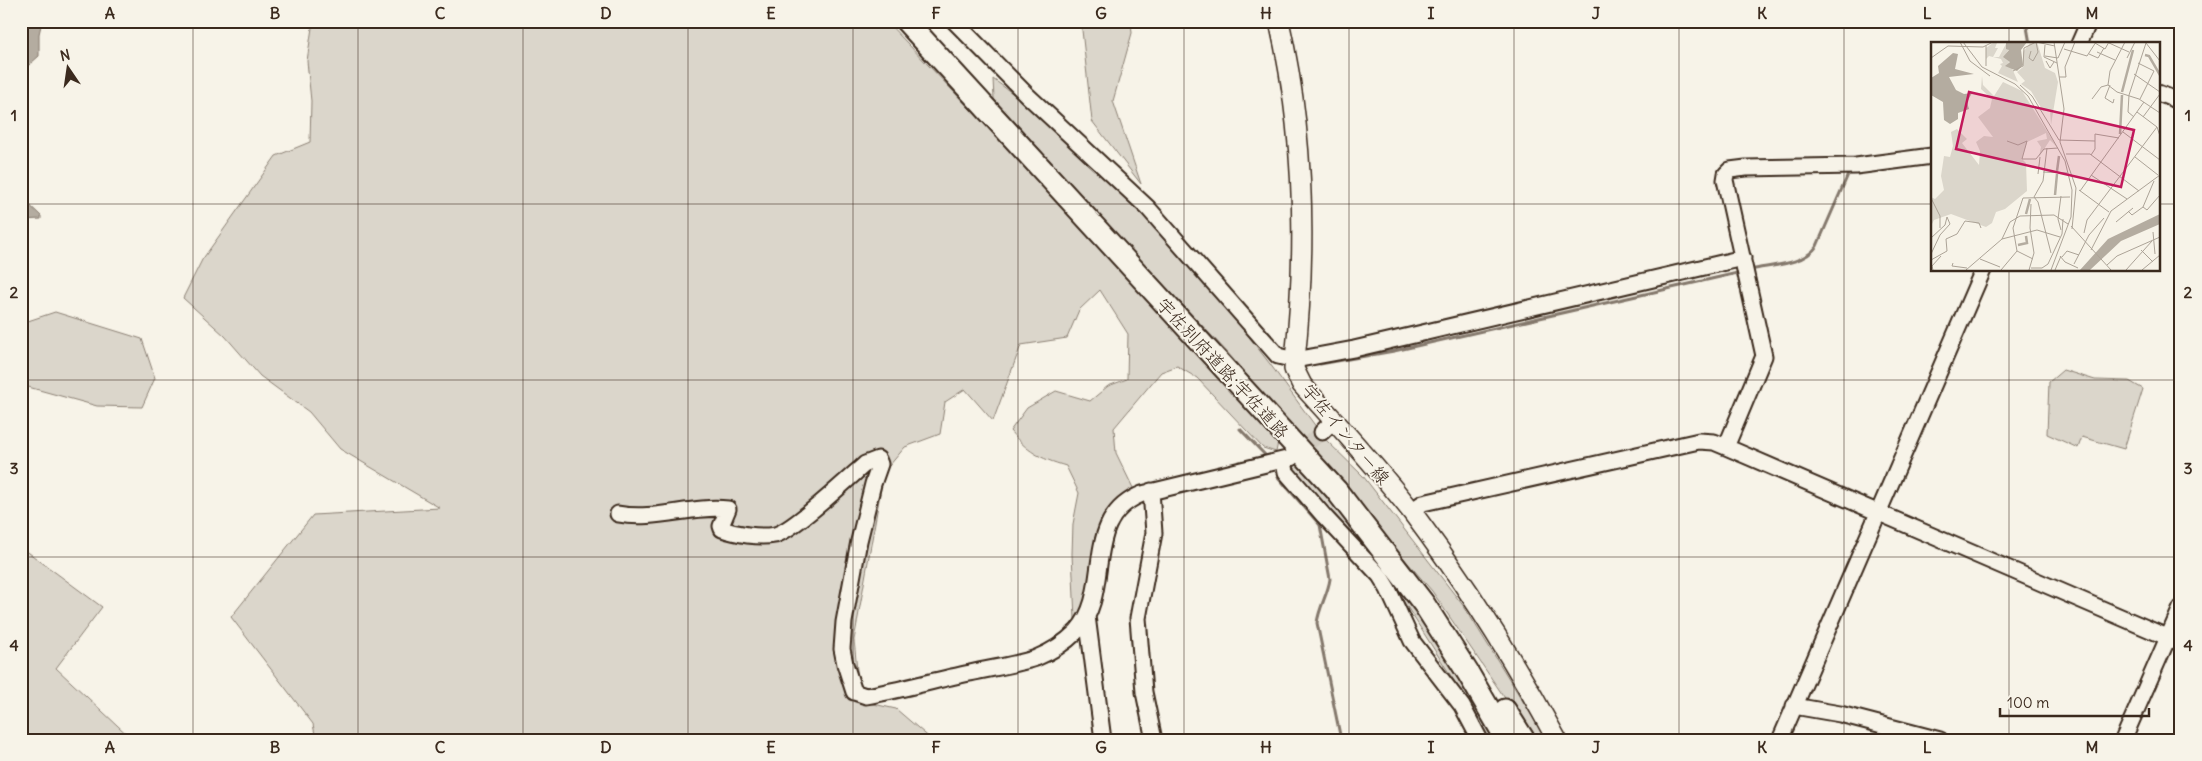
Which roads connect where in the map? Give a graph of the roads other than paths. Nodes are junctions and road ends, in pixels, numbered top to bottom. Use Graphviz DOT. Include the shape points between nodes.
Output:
graph roads {
  1 [pos="906,21"];
  2 [pos="954,21"];
  3 [pos="1279,21"];
  4 [pos="2089,21"];
  5 [pos="2080,42"];
  6 [pos="2160,94"];
  7 [pos="2181,102"];
  8 [pos="1931,156"];
  9 [pos="1743,258"];
  10 [pos="1983,271"];
  11 [pos="1295,360"];
  12 [pos="1726,447"];
  13 [pos="1151,491"];
  14 [pos="1411,511"];
  15 [pos="1877,512"];
  16 [pos="618,514"];
  17 [pos="1382,549"];
  18 [pos="2181,608"];
  19 [pos="1087,616"];
  20 [pos="2174,640"];
  21 [pos="1794,706"];
  22 [pos="1104,740"];
  23 [pos="1154,740"];
  24 [pos="1480,740"];
  25 [pos="1507,740"];
  26 [pos="1524,740"];
  27 [pos="1556,740"];
  28 [pos="1780,740"];
  29 [pos="1940,740"];
  30 [pos="2123,740"];
  1 -- 17 [label="highway, 宇佐別府道路;宇佐道路" via="1336,490"];
  2 -- 11 [label="street" via="1026,95 1148,208 1278,356"];
  3 -- 11 [label="main road, 宇佐インター線" via="1298,130 1302,195"];
  4 -- 5 [label="street"];
  6 -- 7 [label="street"];
  8 -- 9 [label="street" via="1856,166 1730,170 1724,179"];
  9 -- 11 [label="street"];
  9 -- 12 [label="street" via="1764,356"];
  10 -- 15 [label="street"];
  11 -- 14 [label="main road, 宇佐インター線" via="1294,369 1328,426"];
  12 -- 14 [label="street" via="1699,441 1423,503"];
  12 -- 15 [label="street"];
  13 -- 19 [label="street" via="1122,505 1108,522"];
  13 -- 23 [label="street" via="1154,533 1138,618 1144,692"];
  13 -- 24 [label="street" via="1288,460 1286,472 1380,576 1412,641 1462,706"];
  14 -- 27 [label="main road, 宇佐インター線" via="1480,608"];
  15 -- 20 [label="street"];
  15 -- 21 [label="street"];
  16 -- 19 [label="street" via="635,517 728,508 722,529 733,533 775,535 865,464 878,459 880,464 851,580 842,649 854,692 866,696 1035,658 1068,639"];
  17 -- 25 [label="highway, 宇佐別府道路;宇佐道路" via="1446,637"];
  17 -- 26 [label="highway" via="1408,574 1480,670"];
  18 -- 20 [label="street"];
  19 -- 22 [label="street"];
  20 -- 30 [label="street"];
  21 -- 28 [label="street"];
  21 -- 29 [label="street" via="1840,714"];
}
